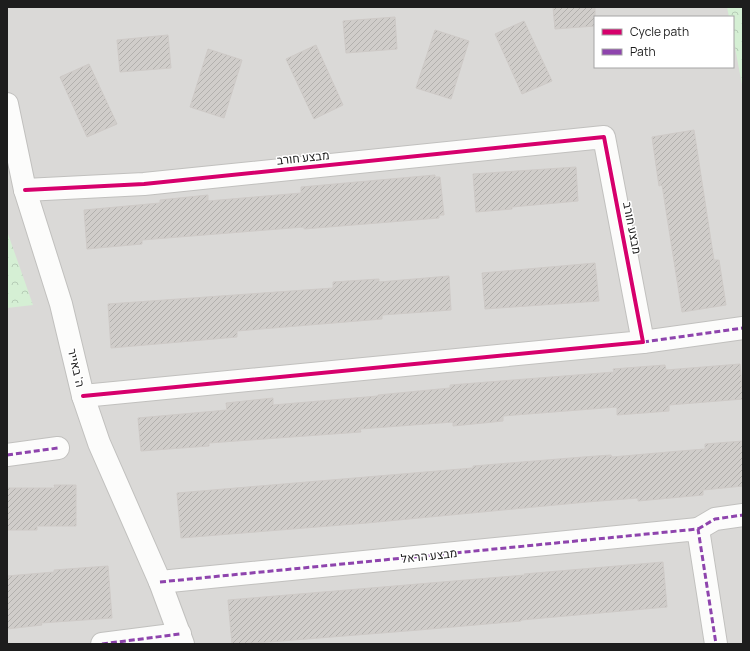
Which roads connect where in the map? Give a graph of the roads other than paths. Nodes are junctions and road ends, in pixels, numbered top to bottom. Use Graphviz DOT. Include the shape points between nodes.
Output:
graph roads {
  1 [pos="7,104"];
  2 [pos="25,190"];
  3 [pos="743,328"];
  4 [pos="643,342"];
  5 [pos="83,396"];
  6 [pos="58,448"];
  7 [pos="7,455"];
  8 [pos="743,515"];
  9 [pos="698,529"];
  10 [pos="160,582"];
  11 [pos="182,639"];
  12 [pos="102,644"];
  13 [pos="716,644"];
  1 -- 2 [label="street, ה' באייר"];
  2 -- 4 [label="street, מבצע חורב" via="144,184 604,137"];
  2 -- 5 [label="street, ה' באייר" via="61,304"];
  3 -- 4 [label="street"];
  4 -- 5 [label="street"];
  5 -- 10 [label="street, ה' באייר" via="99,443"];
  6 -- 7 [label="street"];
  8 -- 9 [label="street, מבצע הראל" via="715,519"];
  9 -- 10 [label="street, מבצע הראל"];
  9 -- 13 [label="street"];
  10 -- 11 [label="street, ה' באייר"];
  11 -- 12 [label="street"];
}
